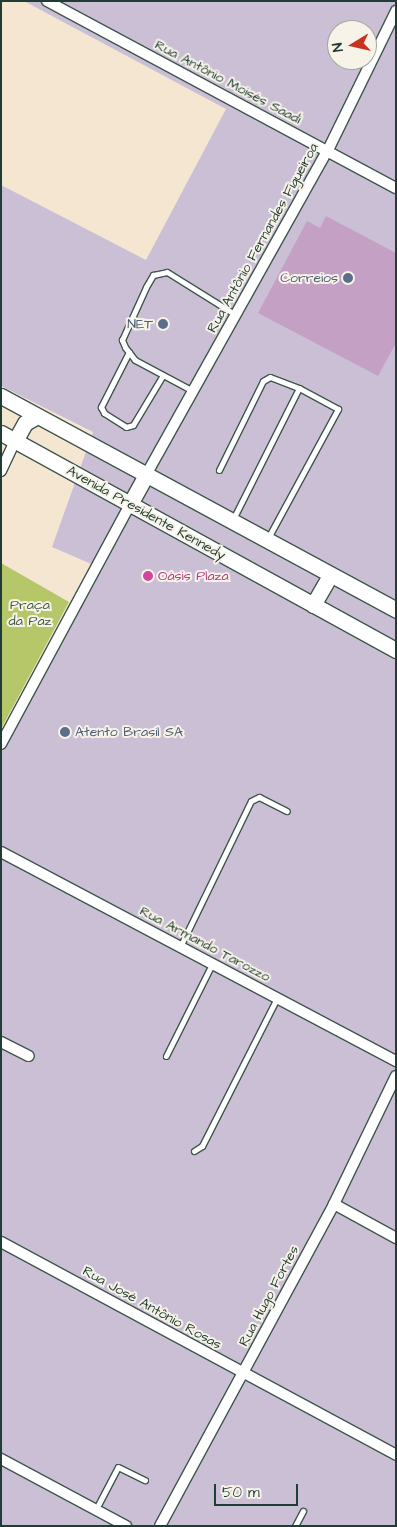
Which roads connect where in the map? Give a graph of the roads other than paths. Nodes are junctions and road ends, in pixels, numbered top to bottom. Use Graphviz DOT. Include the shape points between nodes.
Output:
graph roads {
  1 [pos="47,1"];
  2 [pos="396,11"];
  3 [pos="328,150"];
  4 [pos="396,188"];
  5 [pos="236,315"];
  6 [pos="129,352"];
  7 [pos="164,375"];
  8 [pos="300,388"];
  9 [pos="193,391"];
  10 [pos="1,396"];
  11 [pos="37,416"];
  12 [pos="1,433"];
  13 [pos="15,441"];
  14 [pos="219,470"];
  15 [pos="1,471"];
  16 [pos="146,475"];
  17 [pos="130,504"];
  18 [pos="232,522"];
  19 [pos="266,540"];
  20 [pos="330,575"];
  21 [pos="314,605"];
  22 [pos="396,610"];
  23 [pos="396,650"];
  24 [pos="1,744"];
  25 [pos="287,811"];
  26 [pos="1,852"];
  27 [pos="180,946"];
  28 [pos="212,963"];
  29 [pos="277,998"];
  30 [pos="1,1042"];
  31 [pos="29,1056"];
  32 [pos="166,1056"];
  33 [pos="396,1060"];
  34 [pos="396,1076"];
  35 [pos="194,1151"];
  36 [pos="334,1204"];
  37 [pos="396,1238"];
  38 [pos="1,1242"];
  39 [pos="243,1374"];
  40 [pos="396,1455"];
  41 [pos="1,1459"];
  42 [pos="145,1480"];
  43 [pos="96,1509"];
  44 [pos="303,1511"];
  45 [pos="126,1526"];
  46 [pos="160,1526"];
  47 [pos="295,1526"];
  1 -- 3 [label="street, Rua Antônio Moisés Saadi"];
  2 -- 3 [label="street, Rua Antônio Fernandes Figueiroa"];
  3 -- 4 [label="street, Rua Antônio Moisés Saadi"];
  3 -- 5 [label="street, Rua Antônio Fernandes Figueiroa"];
  5 -- 6 [label="lane" via="167,272 153,275 122,340"];
  5 -- 9 [label="street, Rua Antônio Fernandes Figueiroa"];
  6 -- 7 [label="lane"];
  6 -- 7 [label="lane" via="101,407 104,413 126,427 133,425"];
  7 -- 9 [label="lane"];
  8 -- 14 [label="lane" via="270,377 263,380"];
  8 -- 18 [label="lane"];
  8 -- 19 [label="lane" via="338,409"];
  9 -- 16 [label="street, Rua Antônio Fernandes Figueiroa"];
  10 -- 11 [label="main road"];
  11 -- 13 [label="main road" via="25,423"];
  11 -- 16 [label="main road"];
  12 -- 13 [label="main road, Avenida Presidente Kennedy"];
  13 -- 15 [label="street"];
  13 -- 17 [label="main road, Avenida Presidente Kennedy"];
  16 -- 17 [label="main road"];
  16 -- 18 [label="main road"];
  17 -- 21 [label="main road, Avenida Presidente Kennedy"];
  17 -- 24 [label="street"];
  18 -- 19 [label="main road"];
  19 -- 20 [label="main road"];
  20 -- 21 [label="main road"];
  20 -- 22 [label="main road"];
  21 -- 23 [label="main road, Avenida Presidente Kennedy"];
  25 -- 27 [label="lane" via="259,797 251,802"];
  26 -- 27 [label="street, Rua Armando Tarozzo"];
  27 -- 28 [label="street, Rua Armando Tarozzo"];
  28 -- 29 [label="street, Rua Armando Tarozzo"];
  28 -- 32 [label="lane"];
  29 -- 33 [label="street, Rua Armando Tarozzo"];
  29 -- 35 [label="lane" via="202,1146"];
  30 -- 31 [label="street"];
  34 -- 36 [label="street, Rua Hugo Fortes"];
  36 -- 37 [label="street"];
  36 -- 39 [label="street, Rua Hugo Fortes"];
  38 -- 39 [label="street, Rua José Antônio Rosas"];
  39 -- 40 [label="street, Rua José Antônio Rosas"];
  39 -- 46 [label="street, Rua Hugo Fortes"];
  41 -- 43 [label="street"];
  42 -- 43 [label="lane" via="118,1467"];
  43 -- 45 [label="street"];
  44 -- 47 [label="lane"];
}
